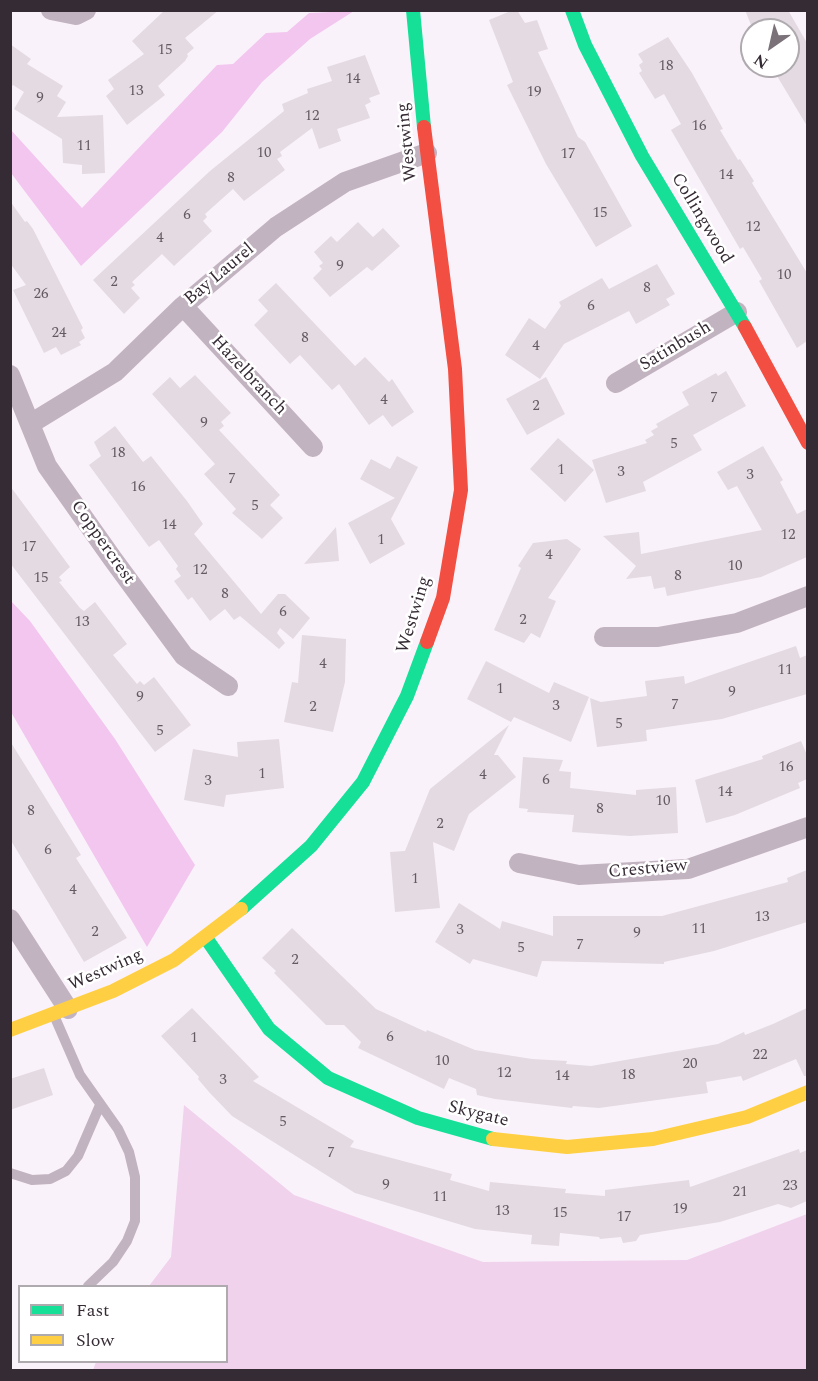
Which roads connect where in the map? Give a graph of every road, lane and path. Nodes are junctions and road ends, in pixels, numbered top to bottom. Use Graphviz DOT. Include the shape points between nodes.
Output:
graph roads {
  1 [pos="51,10"];
  2 [pos="87,10"];
  3 [pos="412,10"];
  4 [pos="572,10"];
  5 [pos="427,153"];
  6 [pos="183,306"];
  7 [pos="736,312"];
  8 [pos="10,375"];
  9 [pos="616,383"];
  10 [pos="30,424"];
  11 [pos="807,443"];
  12 [pos="313,447"];
  13 [pos="807,596"];
  14 [pos="604,637"];
  15 [pos="228,686"];
  16 [pos="807,827"];
  17 [pos="519,863"];
  18 [pos="10,919"];
  19 [pos="206,938"];
  20 [pos="60,1011"];
  21 [pos="10,1030"];
  22 [pos="807,1092"];
  23 [pos="100,1105"];
  24 [pos="10,1173"];
  25 [pos="90,1285"];
  1 -- 2 [label="street" via="63,15"];
  3 -- 5 [label="street, Westwing"];
  4 -- 7 [label="street, Collingwood" via="585,45 642,156"];
  5 -- 6 [label="street, Bay Laurel" via="345,182 276,227"];
  5 -- 19 [label="street, Westwing" via="455,369 461,490 443,598 407,696 363,782 311,846"];
  6 -- 10 [label="street, Bay Laurel" via="115,372"];
  6 -- 12 [label="street, Hazelbranch"];
  7 -- 9 [label="street, Satinbush"];
  7 -- 11 [label="street, Collingwood"];
  8 -- 10 [label="street, Coppercrest"];
  10 -- 15 [label="street, Coppercrest" via="47,466 184,657"];
  13 -- 14 [label="street" via="737,623 658,638"];
  16 -- 17 [label="street, Crestview" via="688,869 579,875"];
  18 -- 20 [label="street"];
  19 -- 20 [label="street, Westwing" via="174,960 113,991"];
  19 -- 22 [label="street, Skygate" via="269,1029 328,1078 418,1118 495,1140 567,1147 653,1139 747,1117"];
  20 -- 21 [label="street, Westwing"];
  20 -- 23 [label="lane" via="80,1075"];
  23 -- 24 [label="lane" via="78,1156 66,1171 50,1179 32,1180"];
  23 -- 25 [label="lane" via="129,1152 137,1196 135,1221 127,1241 114,1262"];
}
